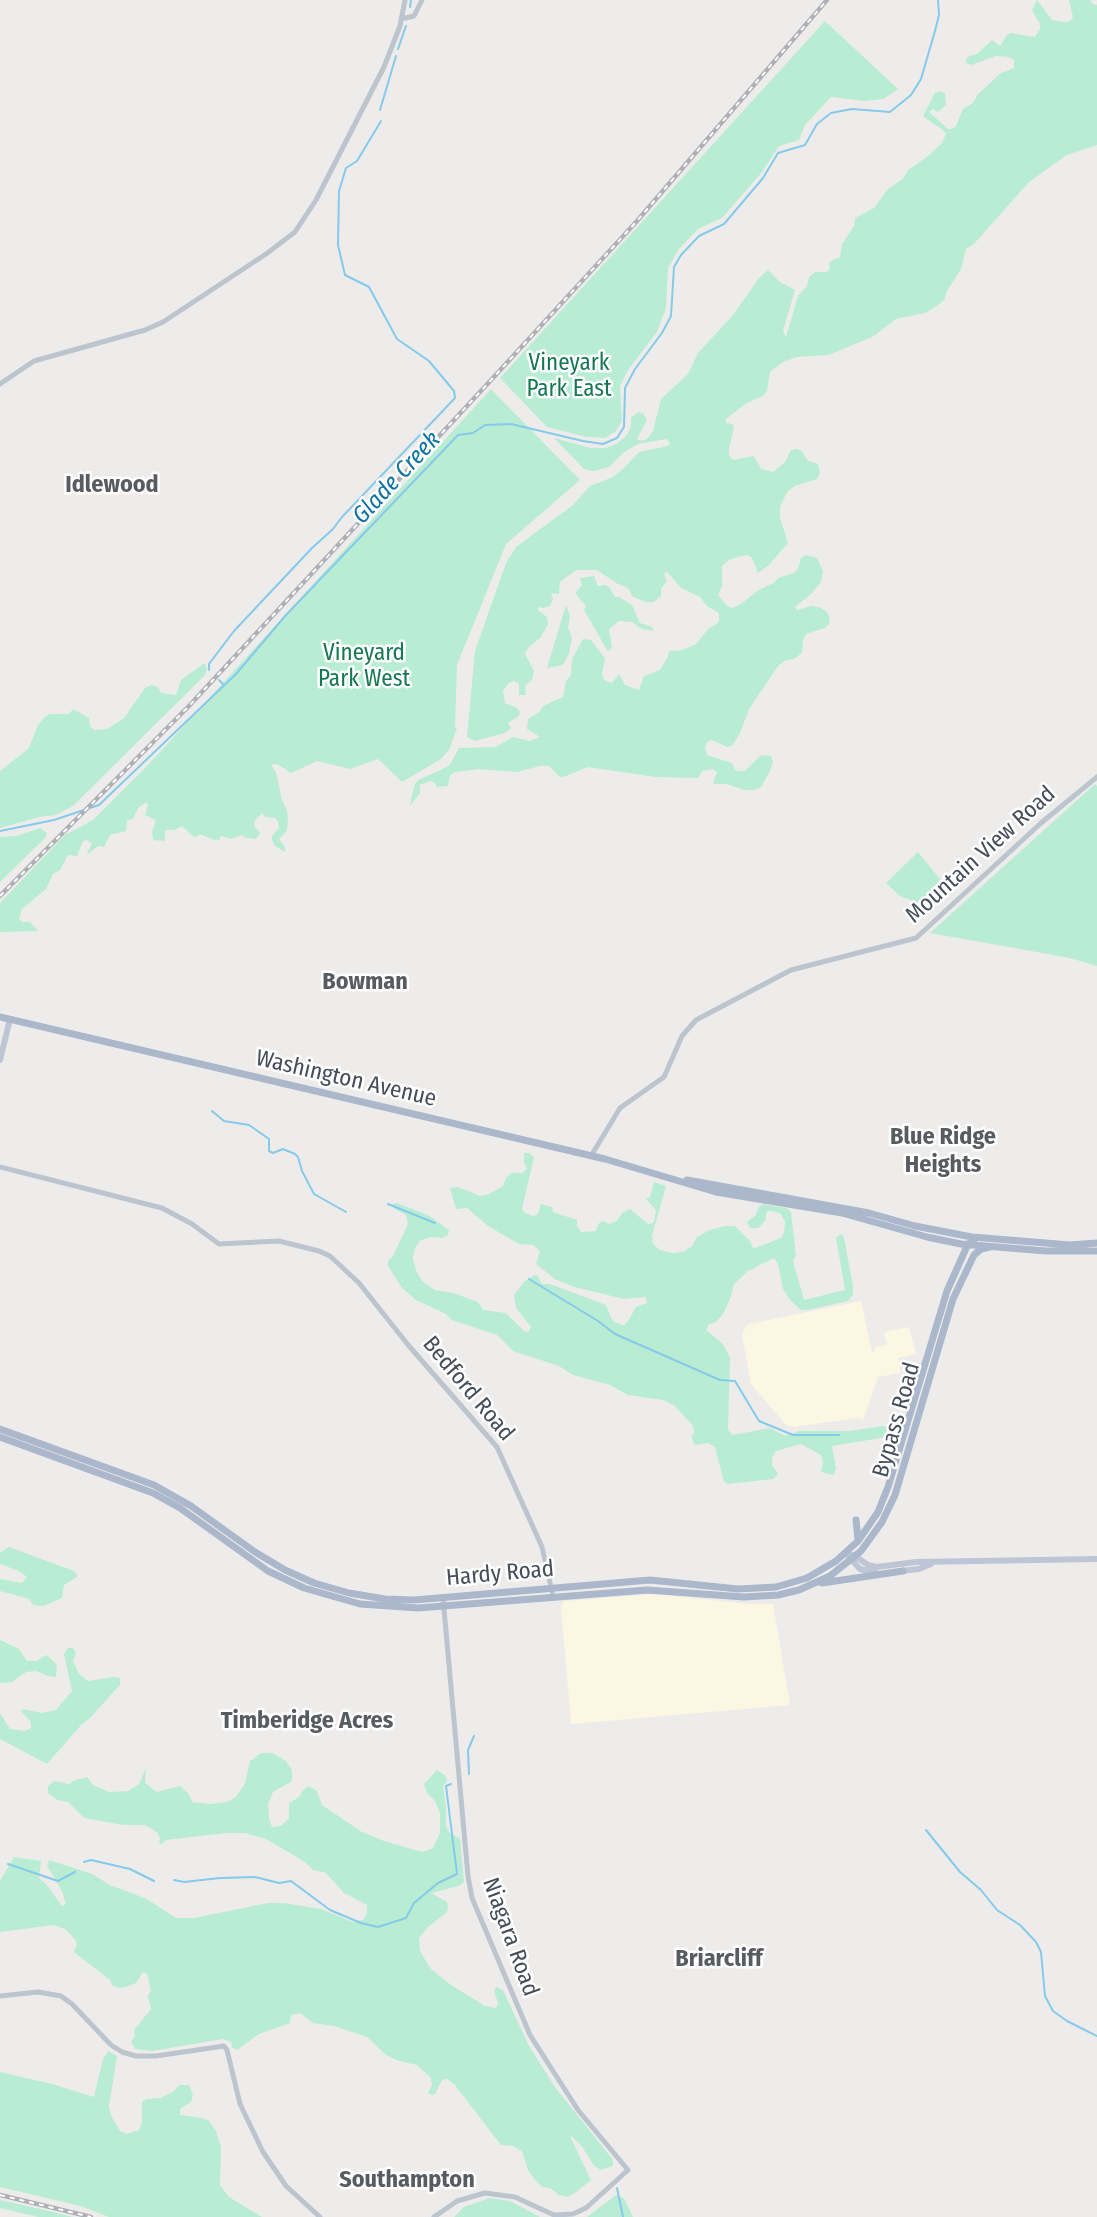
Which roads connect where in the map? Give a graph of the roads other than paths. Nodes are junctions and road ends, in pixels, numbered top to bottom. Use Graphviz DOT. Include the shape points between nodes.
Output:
graph roads {
  1 [pos="405,0"];
  2 [pos="422,0"];
  3 [pos="401,19"];
  4 [pos="0,384"];
  5 [pos="1097,777"];
  6 [pos="0,1017"];
  7 [pos="10,1019"];
  8 [pos="0,1060"];
  9 [pos="591,1156"];
  10 [pos="0,1167"];
  11 [pos="972,1242"];
  12 [pos="1097,1243"];
  13 [pos="990,1247"];
  14 [pos="1097,1251"];
  15 [pos="955,1295"];
  16 [pos="0,1429"];
  17 [pos="0,1437"];
  18 [pos="173,1499"];
  19 [pos="872,1523"];
  20 [pos="858,1541"];
  21 [pos="851,1556"];
  22 [pos="1097,1559"];
  23 [pos="933,1563"];
  24 [pos="903,1571"];
  25 [pos="811,1585"];
  26 [pos="552,1592"];
  27 [pos="443,1602"];
  28 [pos="0,1996"];
  29 [pos="320,2217"];
  30 [pos="434,2217"];
  1 -- 3 [label="street"];
  2 -- 3 [label="street" via="414,16"];
  3 -- 4 [label="street" via="377,81 295,232 163,322 34,361"];
  5 -- 9 [label="street, Mountain View Road" via="918,937 791,970 696,1020 682,1037 664,1077 620,1108"];
  6 -- 7 [label="main road, Washington Avenue"];
  7 -- 8 [label="main road"];
  7 -- 9 [label="main road, Washington Avenue"];
  9 -- 11 [label="main road, Washington Avenue" via="672,1178 858,1211"];
  10 -- 26 [label="street, Bedford Road" via="162,1208 219,1244 279,1241 330,1256 353,1276 497,1447 542,1547"];
  11 -- 12 [label="main road"];
  11 -- 13 [label="main road, Washington Avenue"];
  11 -- 15 [label="main road"];
  11 -- 19 [label="main road, Bypass Road" via="940,1313 888,1487"];
  13 -- 14 [label="main road, Washington Avenue"];
  13 -- 15 [label="main road, Bypass Road" via="974,1255"];
  15 -- 21 [label="main road, Bypass Road" via="895,1495 877,1531"];
  16 -- 18 [label="main road" via="132,1475"];
  17 -- 18 [label="main road"];
  18 -- 27 [label="main road, Hardy Road" via="254,1552 314,1583 367,1597"];
  19 -- 20 [label="main road, Bypass Road"];
  19 -- 20 [label="main road" via="856,1520"];
  20 -- 21 [label="main road, Bypass Road"];
  21 -- 23 [label="main road" via="877,1567"];
  21 -- 24 [label="main road" via="867,1572"];
  21 -- 25 [label="main road, Bypass Road" via="830,1576"];
  21 -- 26 [label="main road, Hardy Road" via="807,1578 763,1589 650,1580"];
  22 -- 23 [label="main road"];
  23 -- 24 [label="main road"];
  24 -- 25 [label="main road"];
  25 -- 26 [label="main road, Hardy Road" via="762,1597 647,1590"];
  26 -- 27 [label="main road, Hardy Road"];
  27 -- 30 [label="street, Niagara Road" via="474,1904 530,2035 578,2110 628,2170 573,2214 554,2215 515,2197 483,2193 457,2201"];
  28 -- 29 [label="street" via="37,1992 61,1996 111,2045 136,2056 221,2046 228,2050 240,2104 269,2164"];
}
